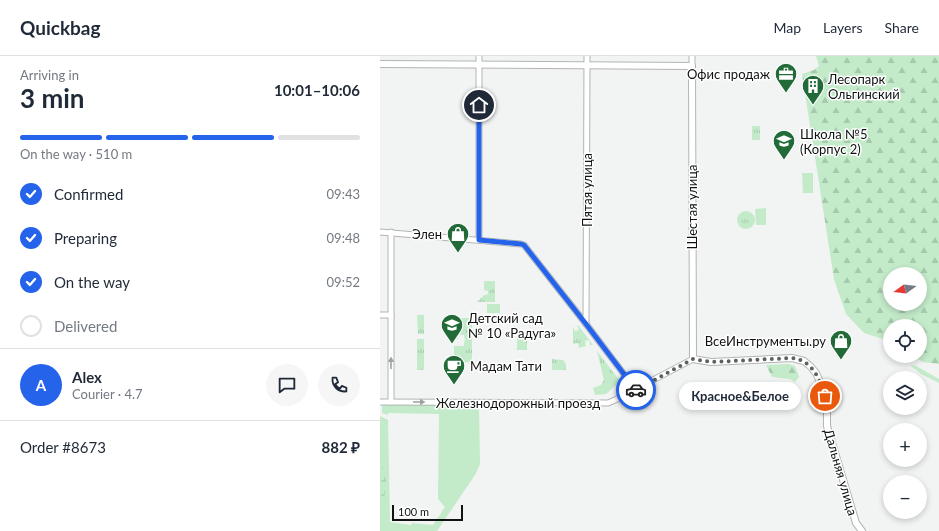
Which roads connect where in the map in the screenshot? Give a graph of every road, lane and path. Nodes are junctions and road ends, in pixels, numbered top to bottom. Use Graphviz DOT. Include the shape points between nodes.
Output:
graph roads {
  1 [pos="479,56"];
  2 [pos="587,56"];
  3 [pos="692,56"];
  4 [pos="380,64"];
  5 [pos="479,65"];
  6 [pos="587,66"];
  7 [pos="692,66"];
  8 [pos="380,232"];
  9 [pos="391,232"];
  10 [pos="479,240"];
  11 [pos="380,315"];
  12 [pos="391,315"];
  13 [pos="586,324"];
  14 [pos="693,359"];
  15 [pos="636,390"];
  16 [pos="380,402"];
  17 [pos="391,402"];
  18 [pos="862,531"];
  1 -- 5 [label="street"];
  2 -- 6 [label="street, Пятая улица"];
  3 -- 7 [label="street, Шестая улица"];
  4 -- 5 [label="street"];
  5 -- 6 [label="street"];
  5 -- 10 [label="street"];
  6 -- 7 [label="street"];
  6 -- 13 [label="street, Пятая улица"];
  7 -- 14 [label="street, Шестая улица"];
  8 -- 9 [label="street"];
  9 -- 10 [label="street"];
  9 -- 12 [label="street"];
  10 -- 13 [label="street" via="524,245"];
  11 -- 12 [label="street"];
  17 -- 12 [label="street, one-way"];
  13 -- 15 [label="street"];
  14 -- 15 [label="street, Железнодорожный проезд"];
  14 -- 18 [label="street, Дальняя улица" via="711,362 792,358 804,361 810,366 825,396 828,408 827,426 856,523"];
  17 -- 15 [label="street, Железнодорожный проезд, one-way" via="597,403 612,402"];
  16 -- 17 [label="street, Железнодорожный проезд"];
}
